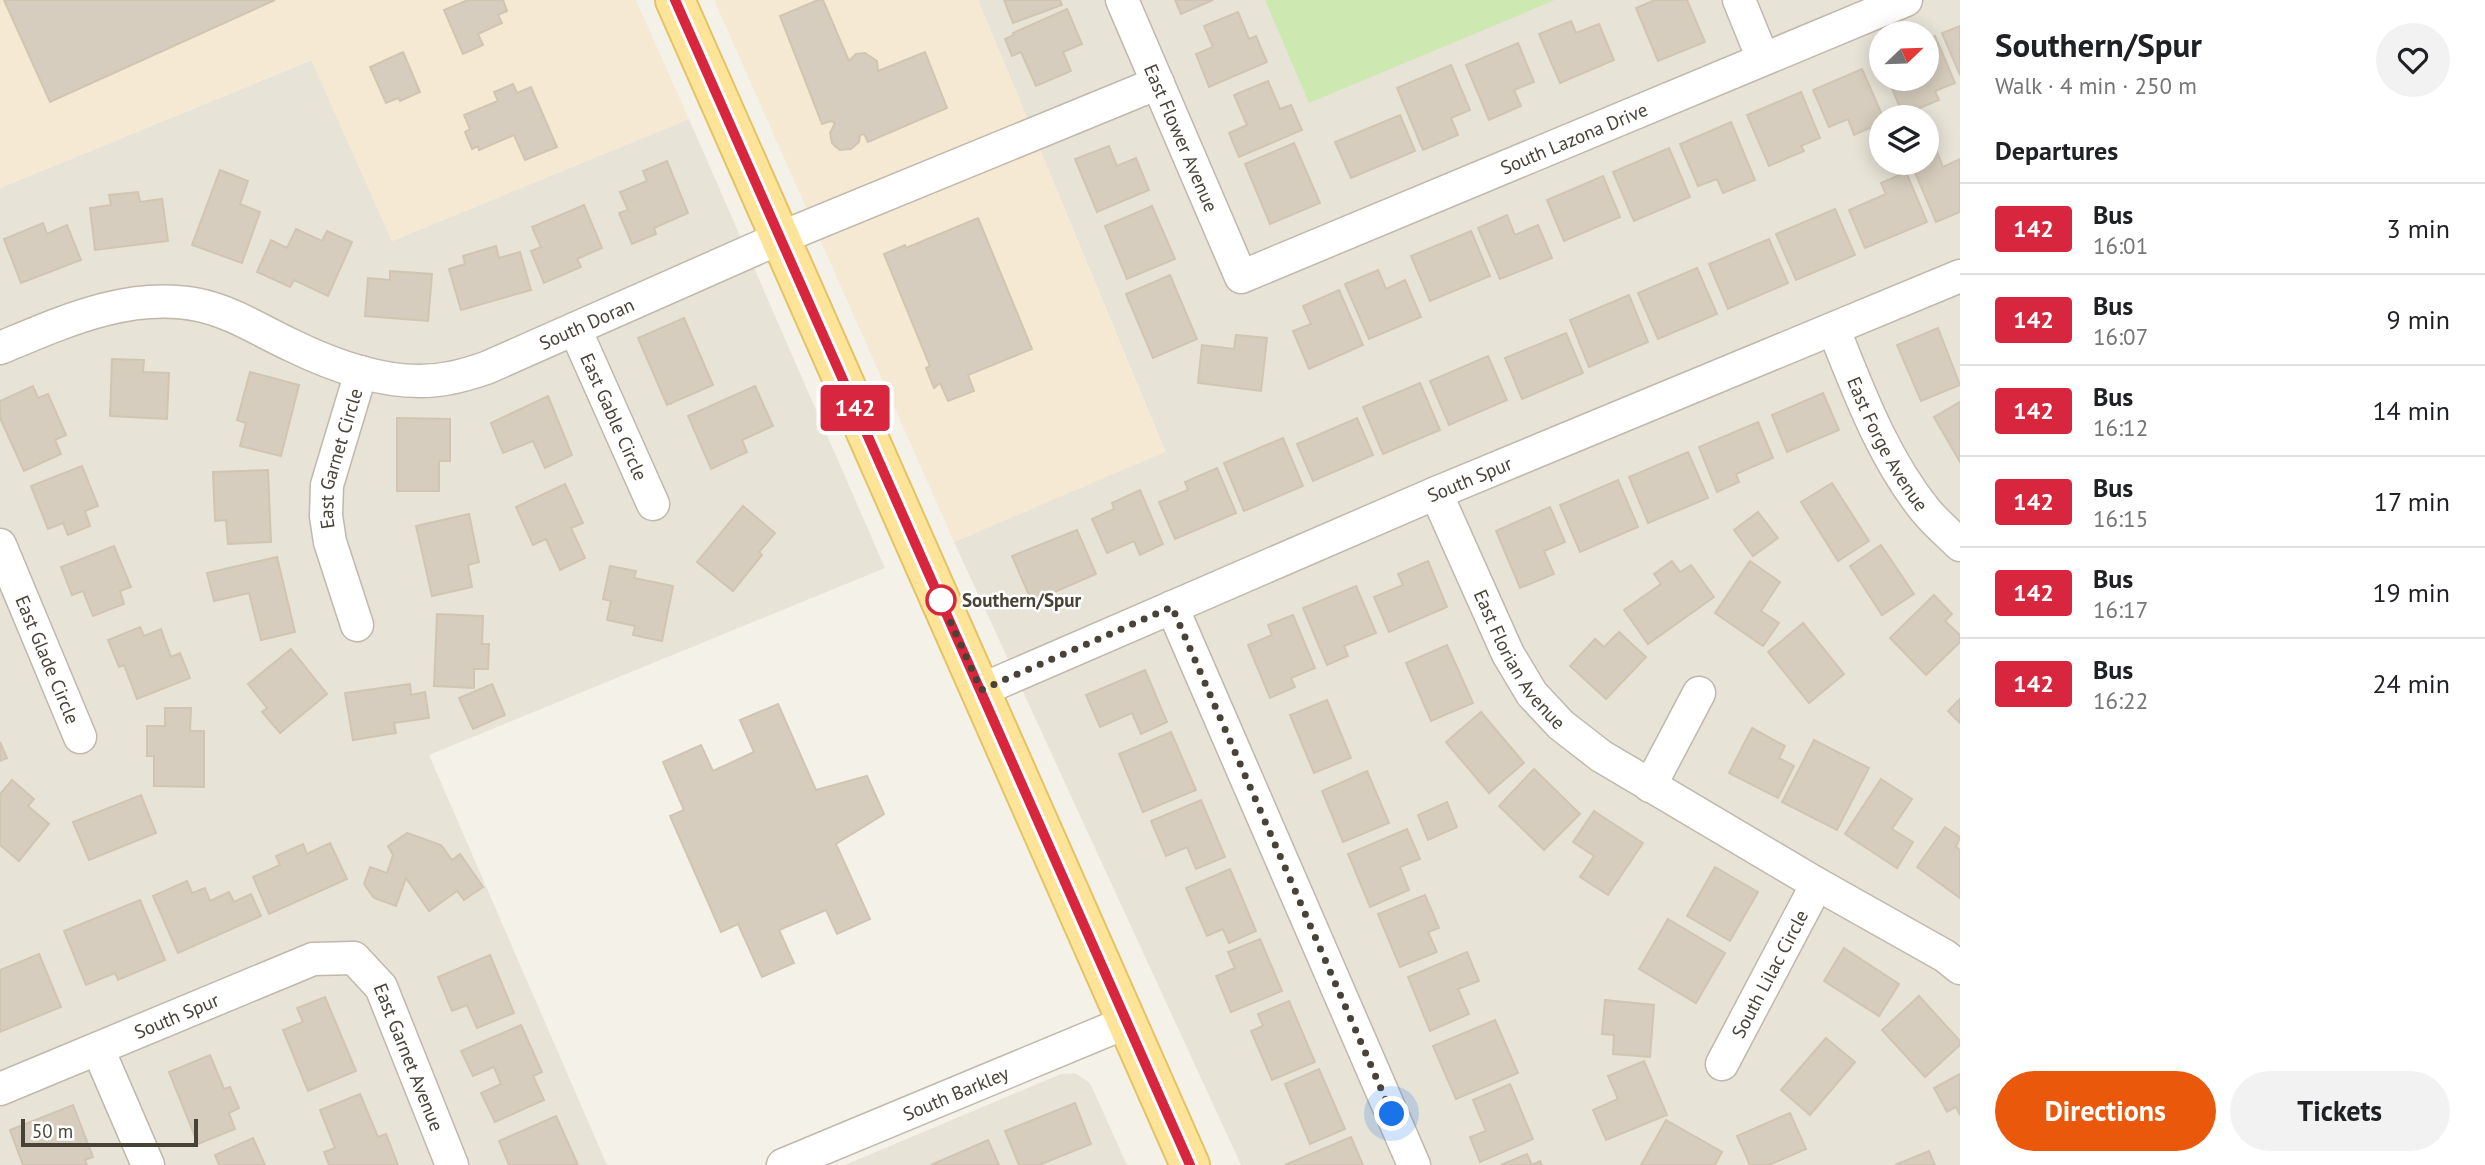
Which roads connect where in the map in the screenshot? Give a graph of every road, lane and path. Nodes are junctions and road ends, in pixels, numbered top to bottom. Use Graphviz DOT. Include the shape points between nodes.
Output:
graph roads {
  1 [pos="675,0"];
  2 [pos="1122,0"];
  3 [pos="1739,0"];
  4 [pos="1906,0"];
  5 [pos="1763,59"];
  6 [pos="1158,83"];
  7 [pos="780,238"];
  8 [pos="1960,276"];
  9 [pos="1241,277"];
  10 [pos="575,329"];
  11 [pos="1834,330"];
  12 [pos="0,348"];
  13 [pos="361,372"];
  14 [pos="1436,493"];
  15 [pos="653,505"];
  16 [pos="0,545"];
  17 [pos="1960,545"];
  18 [pos="1172,607"];
  19 [pos="357,625"];
  20 [pos="981,690"];
  21 [pos="1699,693"];
  22 [pos="80,737"];
  23 [pos="1650,786"];
  24 [pos="1817,884"];
  25 [pos="354,958"];
  26 [pos="1960,968"];
  27 [pos="1127,1022"];
  28 [pos="98,1049"];
  29 [pos="1722,1064"];
  30 [pos="0,1089"];
  31 [pos="148,1165"];
  32 [pos="452,1165"];
  33 [pos="783,1165"];
  34 [pos="1190,1165"];
  35 [pos="1414,1165"];
  1 -- 7 [label="main road"];
  2 -- 6 [label="street, East Flower Avenue"];
  3 -- 5 [label="street"];
  4 -- 5 [label="street, South Lazona Drive"];
  5 -- 9 [label="street, South Lazona Drive"];
  6 -- 7 [label="street, South Doran"];
  6 -- 9 [label="street, East Flower Avenue"];
  7 -- 10 [label="street, South Doran"];
  7 -- 20 [label="main road"];
  8 -- 11 [label="street, South Spur"];
  10 -- 13 [label="street, South Doran" via="486,368 448,379 411,381"];
  10 -- 15 [label="street, East Gable Circle"];
  11 -- 14 [label="street, South Spur"];
  11 -- 17 [label="street, East Forge Avenue" via="1869,417 1894,462 1926,511"];
  12 -- 13 [label="street, South Doran" via="106,308 162,302 199,306 237,318 294,347"];
  13 -- 19 [label="street, East Garnet Circle" via="327,485 326,516"];
  14 -- 18 [label="street, South Spur"];
  14 -- 23 [label="street, East Florian Avenue" via="1508,654 1532,694 1561,725"];
  16 -- 22 [label="street, East Glade Circle"];
  18 -- 20 [label="street, South Spur"];
  18 -- 35 [label="street"];
  20 -- 27 [label="main road"];
  21 -- 23 [label="street"];
  23 -- 24 [label="street, East Florian Avenue"];
  24 -- 26 [label="street, East Florian Avenue"];
  24 -- 29 [label="street, South Lilac Circle"];
  25 -- 28 [label="street, South Spur" via="313,959"];
  25 -- 32 [label="street, East Garnet Avenue" via="381,987"];
  27 -- 33 [label="street, South Barkley"];
  27 -- 34 [label="main road"];
  28 -- 30 [label="street, South Spur"];
  28 -- 31 [label="street"];
}
